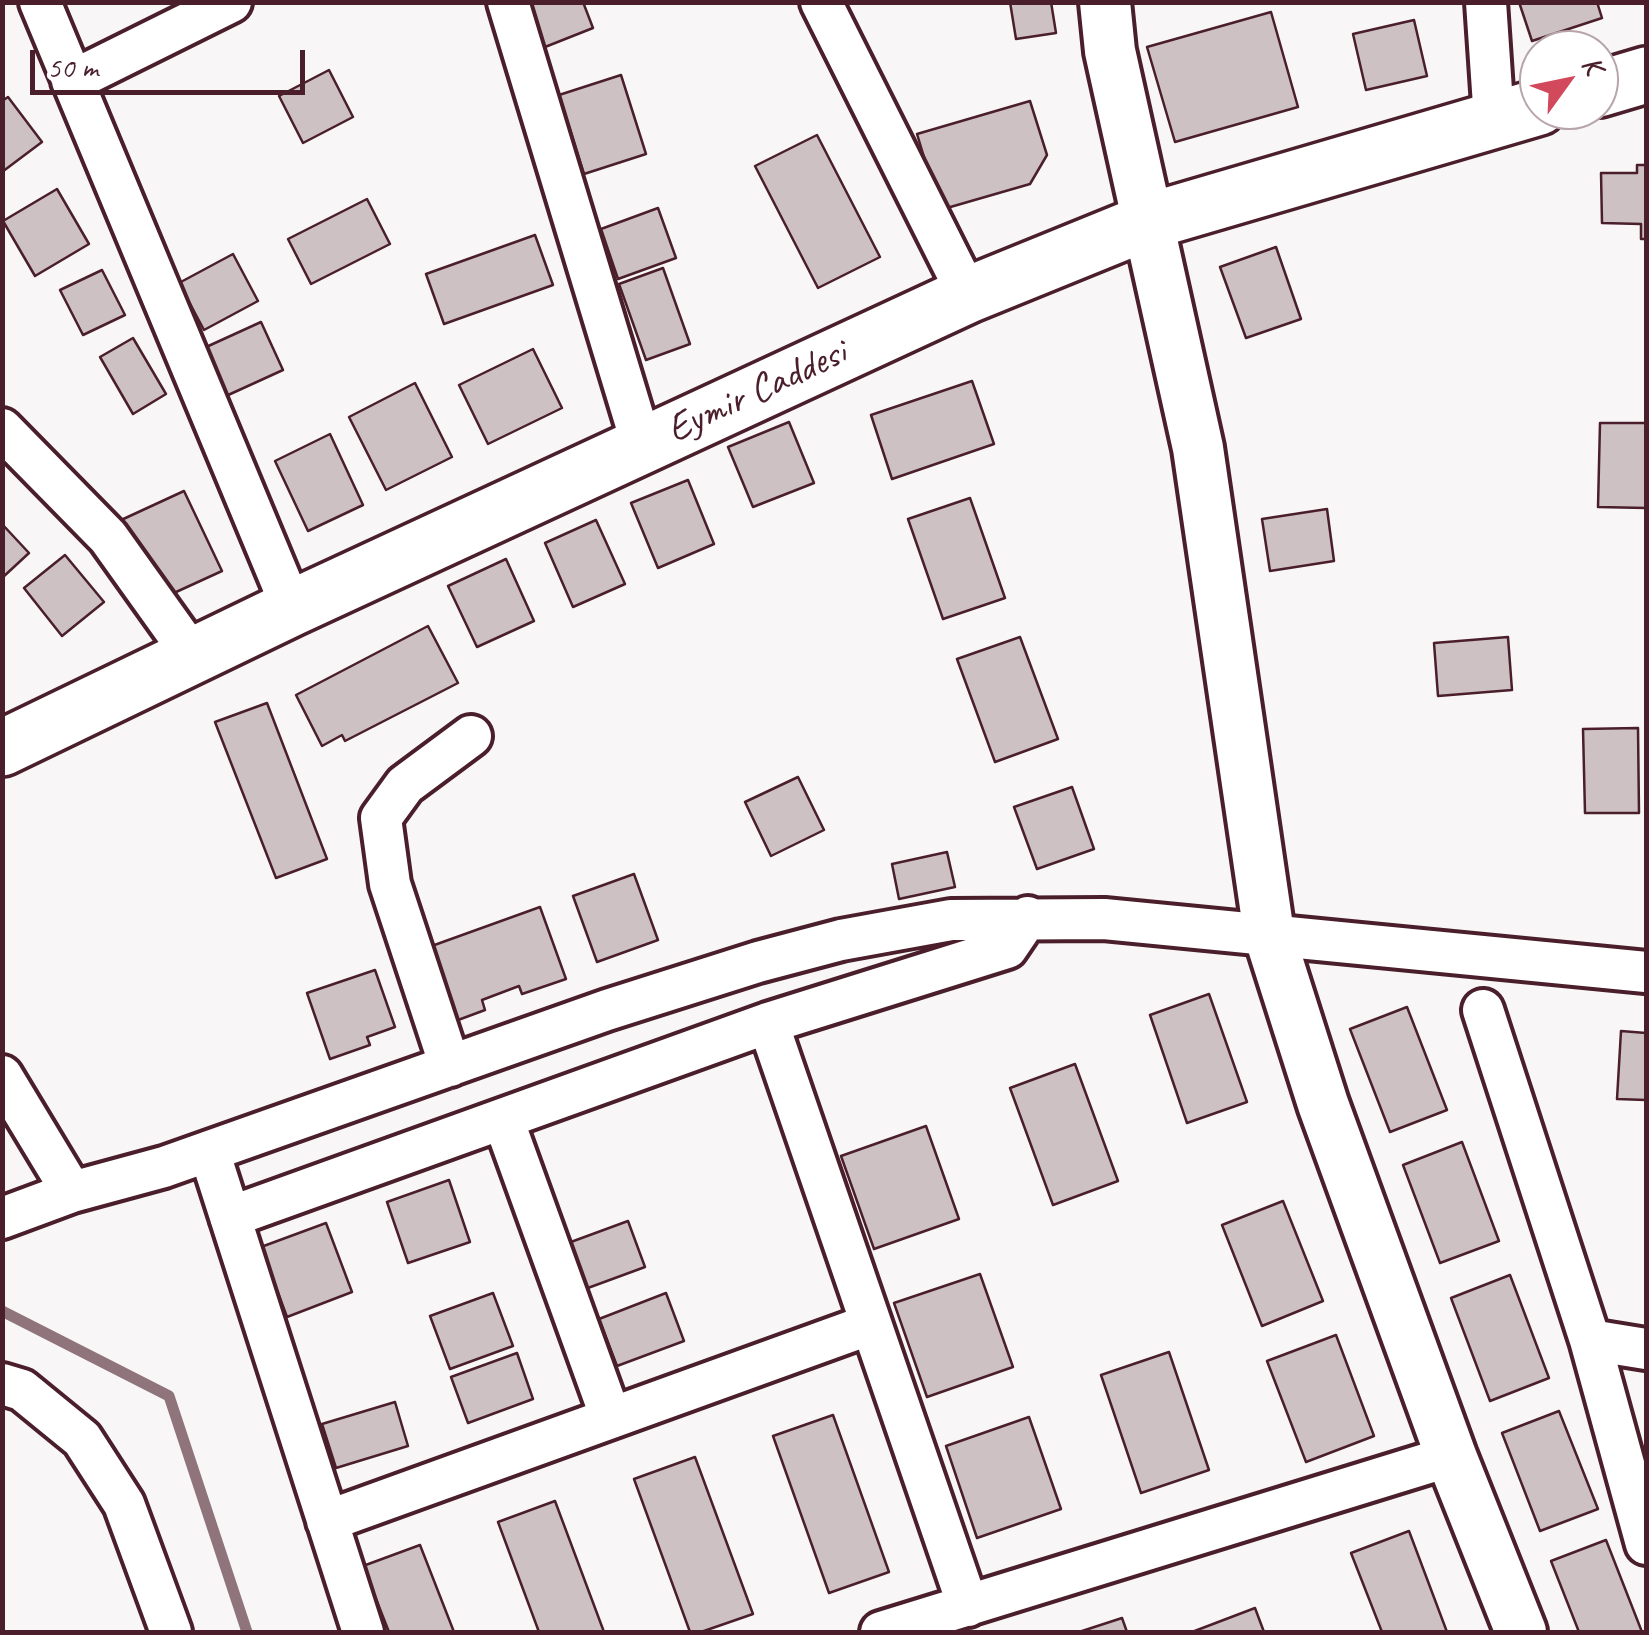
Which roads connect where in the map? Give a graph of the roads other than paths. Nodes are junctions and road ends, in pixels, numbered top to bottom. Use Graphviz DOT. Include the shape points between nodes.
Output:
graph roads {
  1 [pos="40,2"];
  2 [pos="231,2"];
  3 [pos="508,2"];
  4 [pos="821,2"];
  5 [pos="1105,2"];
  6 [pos="1486,2"];
  7 [pos="1646,75"];
  8 [pos="72,81"];
  9 [pos="1619,83"];
  10 [pos="1516,113"];
  11 [pos="1150,221"];
  12 [pos="968,295"];
  13 [pos="2,429"];
  14 [pos="642,445"];
  15 [pos="292,608"];
  16 [pos="192,656"];
  17 [pos="471,736"];
  18 [pos="2,748"];
  19 [pos="1028,917"];
  20 [pos="1268,934"];
  21 [pos="1646,972"];
  22 [pos="1483,1010"];
  23 [pos="768,1023"];
  24 [pos="450,1066"];
  25 [pos="2,1076"];
  26 [pos="503,1119"];
  27 [pos="209,1151"];
  28 [pos="72,1192"];
  29 [pos="230,1217"];
  30 [pos="2,1218"];
  31 [pos="871,1324"];
  32 [pos="1590,1340"];
  33 [pos="1646,1349"];
  34 [pos="2,1384"];
  35 [pos="610,1418"];
  36 [pos="1451,1456"];
  37 [pos="328,1521"];
  38 [pos="1646,1544"];
  39 [pos="948,1618"];
  40 [pos="171,1632"];
  41 [pos="363,1632"];
  42 [pos="881,1632"];
  43 [pos="1520,1632"];
  1 -- 8 [label="street"];
  2 -- 8 [label="street"];
  3 -- 14 [label="street"];
  4 -- 12 [label="street"];
  5 -- 11 [label="street"];
  6 -- 10 [label="street"];
  7 -- 9 [label="main road"];
  8 -- 15 [label="street"];
  10 -- 11 [label="main road, Eymir Caddesi"];
  11 -- 12 [label="main road, Eymir Caddesi"];
  11 -- 20 [label="street" via="1198,448"];
  12 -- 14 [label="main road, Eymir Caddesi"];
  13 -- 16 [label="street" via="108,537"];
  14 -- 15 [label="main road, Eymir Caddesi"];
  15 -- 16 [label="main road, Eymir Caddesi"];
  16 -- 18 [label="main road, Eymir Caddesi"];
  17 -- 24 [label="street" via="405,784 381,818 390,884"];
  19 -- 20 [label="street"];
  19 -- 23 [label="street" via="1008,948"];
  19 -- 24 [label="street" via="950,920 841,940"];
  20 -- 21 [label="street"];
  20 -- 36 [label="street"];
  22 -- 32 [label="street"];
  23 -- 26 [label="street"];
  23 -- 31 [label="street"];
  24 -- 27 [label="street"];
  25 -- 28 [label="street"];
  26 -- 29 [label="street"];
  26 -- 35 [label="street"];
  27 -- 28 [label="street"];
  27 -- 29 [label="street"];
  28 -- 30 [label="street"];
  29 -- 37 [label="street"];
  31 -- 35 [label="street"];
  31 -- 39 [label="street"];
  32 -- 33 [label="street"];
  32 -- 38 [label="street"];
  34 -- 40 [label="street" via="22,1390 82,1439 124,1504"];
  35 -- 37 [label="street"];
  36 -- 39 [label="street"];
  36 -- 43 [label="street"];
  37 -- 41 [label="street"];
  39 -- 42 [label="street"];
}
